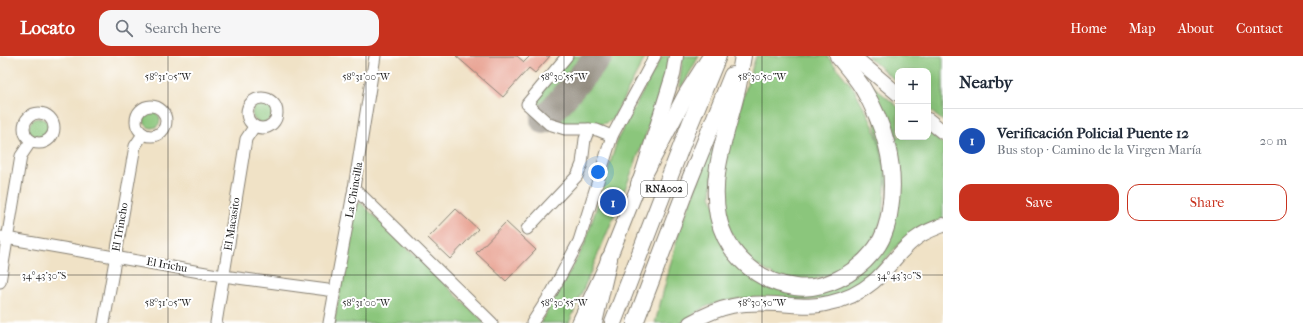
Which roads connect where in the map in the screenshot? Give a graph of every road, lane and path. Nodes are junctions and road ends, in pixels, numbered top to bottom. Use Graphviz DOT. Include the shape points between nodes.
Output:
graph roads {
  1 [pos="375,56"];
  2 [pos="567,56"];
  3 [pos="655,56"];
  4 [pos="676,56"];
  5 [pos="710,56"];
  6 [pos="718,56"];
  7 [pos="742,56"];
  8 [pos="838,56"];
  9 [pos="853,56"];
  10 [pos="895,91"];
  11 [pos="931,122"];
  12 [pos="254,126"];
  13 [pos="589,129"];
  14 [pos="943,132"];
  15 [pos="143,134"];
  16 [pos="612,136"];
  17 [pos="31,141"];
  18 [pos="639,184"];
  19 [pos="354,188"];
  20 [pos="943,225"];
  21 [pos="527,229"];
  22 [pos="4,237"];
  23 [pos="662,252"];
  24 [pos="115,256"];
  25 [pos="609,259"];
  26 [pos="223,276"];
  27 [pos="0,282"];
  28 [pos="335,292"];
  29 [pos="104,323"];
  30 [pos="216,323"];
  31 [pos="328,323"];
  32 [pos="492,323"];
  33 [pos="532,323"];
  34 [pos="579,323"];
  35 [pos="594,323"];
  36 [pos="613,323"];
  37 [pos="635,323"];
  38 [pos="647,323"];
  39 [pos="690,323"];
  1 -- 19 [label="street, La Chincilla"];
  2 -- 13 [label="street" via="527,104 549,124 565,129"];
  3 -- 16 [label="street"];
  4 -- 18 [label="main road" via="673,75"];
  5 -- 18 [label="highway" via="686,95"];
  6 -- 36 [label="highway, RNA002"];
  7 -- 8 [label="highway" via="738,86 719,162 716,197 718,216 723,234 741,261 763,277 796,288 828,283 859,266 873,253 888,220 892,190 889,151 878,119 862,87"];
  7 -- 23 [label="highway, RNA002" via="709,131"];
  9 -- 10 [label="main road"];
  11 -- 14 [label="main road"];
  12 -- 26 [label="street, El Macasito" via="246,139"];
  13 -- 16 [label="street"];
  13 -- 21 [label="street" via="577,176"];
  15 -- 24 [label="street, El Trincho" via="135,146"];
  16 -- 33 [label="street" via="579,241"];
  17 -- 22 [label="street" via="21,156"];
  18 -- 25 [label="main road"];
  19 -- 28 [label="street, La Chincilla"];
  19 -- 32 [label="street"];
  20 -- 39 [label="main road" via="921,235 872,282 852,295 829,303 807,306 740,304 721,308"];
  22 -- 24 [label="street, El Irichu"];
  22 -- 27 [label="street"];
  23 -- 37 [label="highway, RNA002"];
  23 -- 38 [label="highway"];
  24 -- 26 [label="street, El Irichu"];
  24 -- 29 [label="street, El Trincho"];
  25 -- 34 [label="main road"];
  25 -- 35 [label="highway"];
  26 -- 28 [label="street, El Irichu"];
  26 -- 30 [label="street, El Macasito"];
  28 -- 31 [label="street, La Chincilla"];
}
